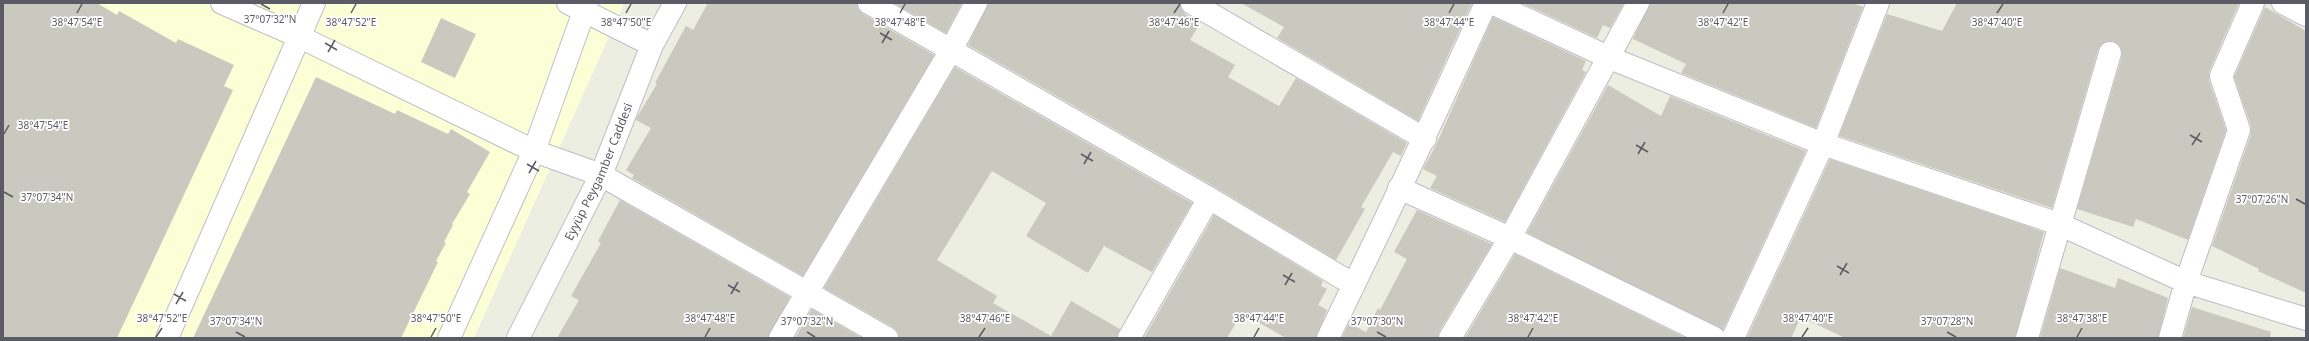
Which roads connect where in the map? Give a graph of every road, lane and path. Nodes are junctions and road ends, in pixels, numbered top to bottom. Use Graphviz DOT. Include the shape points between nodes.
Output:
graph roads {
  1 [pos="222,3"];
  2 [pos="314,3"];
  3 [pos="675,3"];
  4 [pos="869,3"];
  5 [pos="976,3"];
  6 [pos="1192,3"];
  7 [pos="1486,3"];
  8 [pos="1492,3"];
  9 [pos="1638,3"];
  10 [pos="1878,3"];
  11 [pos="2253,3"];
  12 [pos="2283,3"];
  13 [pos="580,6"];
  14 [pos="2306,15"];
  15 [pos="300,37"];
  16 [pos="652,45"];
  17 [pos="951,50"];
  18 [pos="2110,53"];
  19 [pos="1610,58"];
  20 [pos="1425,139"];
  21 [pos="1823,144"];
  22 [pos="534,151"];
  23 [pos="601,175"];
  24 [pos="1399,188"];
  25 [pos="1209,198"];
  26 [pos="2059,224"];
  27 [pos="1510,238"];
  28 [pos="2186,282"];
  29 [pos="1354,285"];
  30 [pos="809,292"];
  31 [pos="2306,319"];
  32 [pos="167,338"];
  33 [pos="449,338"];
  34 [pos="518,338"];
  35 [pos="780,338"];
  36 [pos="887,338"];
  37 [pos="1130,338"];
  38 [pos="1328,338"];
  39 [pos="1450,338"];
  40 [pos="1714,338"];
  41 [pos="1733,338"];
  42 [pos="2027,338"];
  43 [pos="2170,338"];
  1 -- 15 [label="street"];
  2 -- 15 [label="street"];
  3 -- 16 [label="street, Eyyüp Peygamber Caddesi"];
  4 -- 17 [label="street"];
  5 -- 17 [label="street"];
  6 -- 20 [label="street"];
  7 -- 20 [label="street"];
  8 -- 19 [label="street"];
  9 -- 19 [label="street"];
  10 -- 21 [label="street"];
  11 -- 28 [label="street" via="2221,76 2239,130"];
  12 -- 14 [label="street"];
  13 -- 16 [label="street"];
  13 -- 22 [label="street"];
  15 -- 22 [label="street"];
  15 -- 32 [label="street"];
  16 -- 23 [label="street, Eyyüp Peygamber Caddesi"];
  17 -- 25 [label="street"];
  17 -- 30 [label="street" via="839,236"];
  18 -- 26 [label="street"];
  19 -- 21 [label="street"];
  19 -- 27 [label="street"];
  20 -- 24 [label="street"];
  21 -- 26 [label="street"];
  21 -- 41 [label="street"];
  22 -- 23 [label="street"];
  22 -- 33 [label="street"];
  23 -- 30 [label="street"];
  23 -- 34 [label="street, Eyyüp Peygamber Caddesi"];
  24 -- 27 [label="street"];
  24 -- 29 [label="street"];
  25 -- 29 [label="street"];
  25 -- 37 [label="street"];
  26 -- 28 [label="street"];
  26 -- 42 [label="street"];
  27 -- 39 [label="street"];
  27 -- 40 [label="street"];
  28 -- 31 [label="street"];
  28 -- 43 [label="street"];
  29 -- 38 [label="street"];
  30 -- 35 [label="street"];
  30 -- 36 [label="street"];
}
